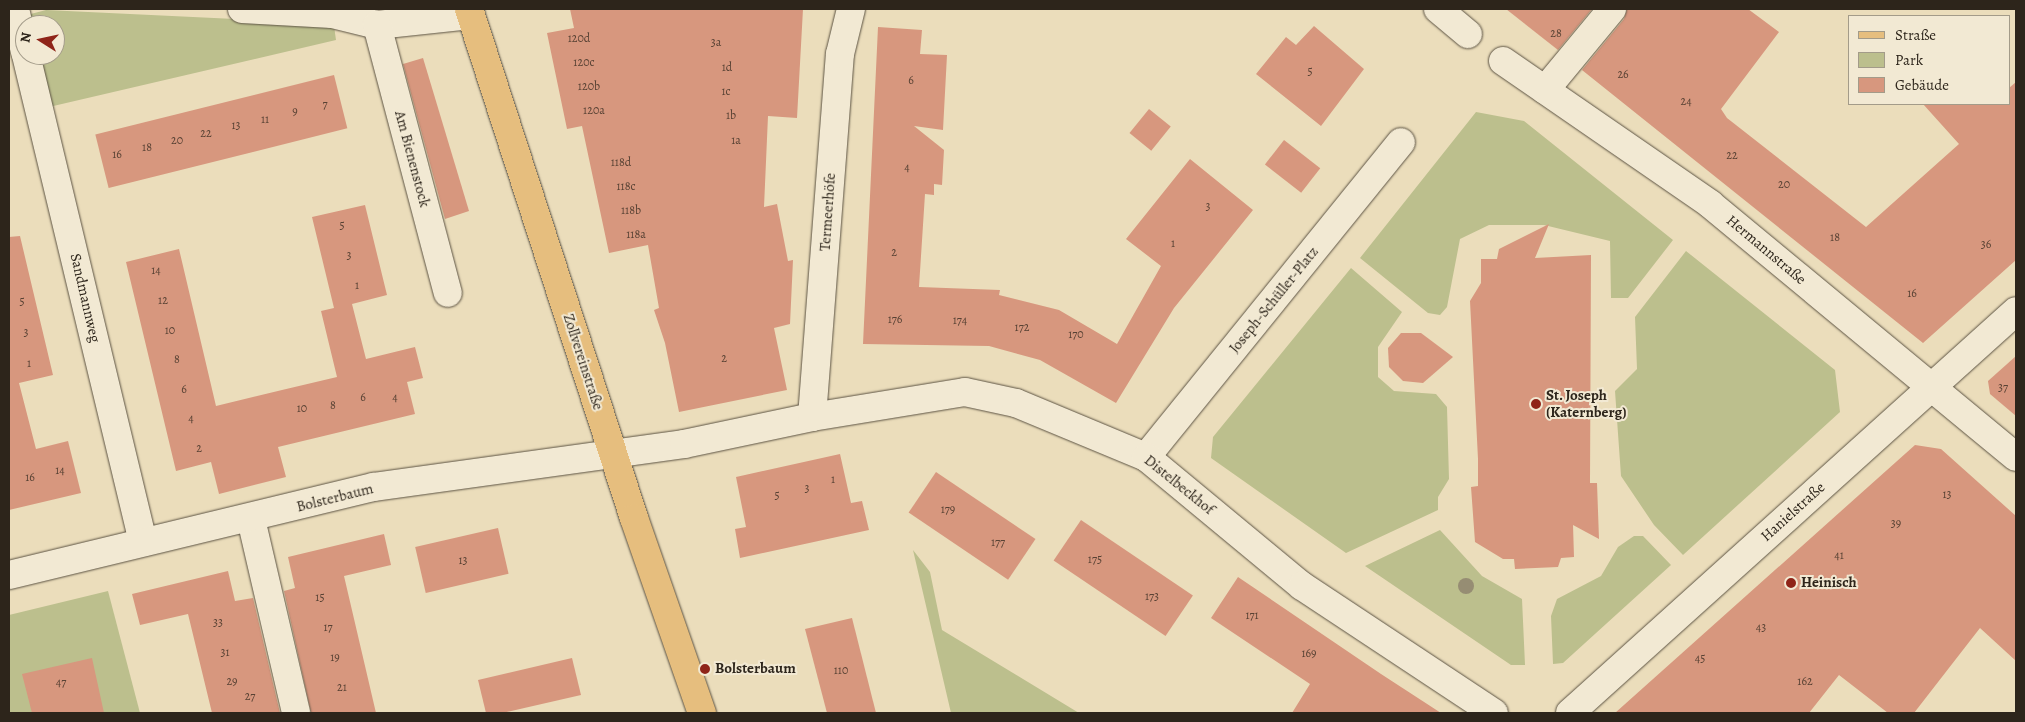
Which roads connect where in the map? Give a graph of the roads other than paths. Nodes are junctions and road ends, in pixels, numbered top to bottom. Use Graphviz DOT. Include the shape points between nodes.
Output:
graph roads {
  1 [pos="242,9"];
  2 [pos="851,9"];
  3 [pos="1438,9"];
  4 [pos="1612,9"];
  5 [pos="470,12"];
  6 [pos="377,25"];
  7 [pos="1468,34"];
  8 [pos="1503,61"];
  9 [pos="28,65"];
  10 [pos="1545,90"];
  11 [pos="1401,142"];
  12 [pos="448,293"];
  13 [pos="2016,311"];
  14 [pos="1931,387"];
  15 [pos="812,417"];
  16 [pos="614,454"];
  17 [pos="1146,456"];
  18 [pos="2016,457"];
  19 [pos="251,519"];
  20 [pos="143,542"];
  21 [pos="9,575"];
  22 [pos="296,713"];
  23 [pos="702,713"];
  24 [pos="1494,713"];
  25 [pos="1570,713"];
  1 -- 6 [label="street" via="332,14"];
  2 -- 15 [label="street, Termeerhöfe" via="840,54"];
  3 -- 7 [label="street"];
  4 -- 10 [label="street"];
  5 -- 6 [label="street"];
  5 -- 16 [label="main road, Zollvereinstraße"];
  6 -- 12 [label="street, Am Bienenstock"];
  8 -- 10 [label="street, Hermannstraße"];
  9 -- 20 [label="street, Sandmannweg"];
  10 -- 14 [label="street, Hermannstraße" via="1710,204"];
  11 -- 17 [label="street, Joseph-Schüller-Platz"];
  13 -- 14 [label="street, Hanielstraße"];
  14 -- 18 [label="street, Hermannstraße"];
  14 -- 25 [label="street, Hanielstraße"];
  15 -- 16 [label="street, Bolsterbaum"];
  15 -- 17 [label="street, Distelbeckhof" via="965,392 1016,403"];
  16 -- 19 [label="street, Bolsterbaum" via="374,487"];
  16 -- 23 [label="main road, Zollvereinstraße"];
  17 -- 24 [label="street, Distelbeckhof" via="1302,586"];
  19 -- 20 [label="street, Bolsterbaum"];
  19 -- 22 [label="street"];
  20 -- 21 [label="street, Bolsterbaum"];
}
